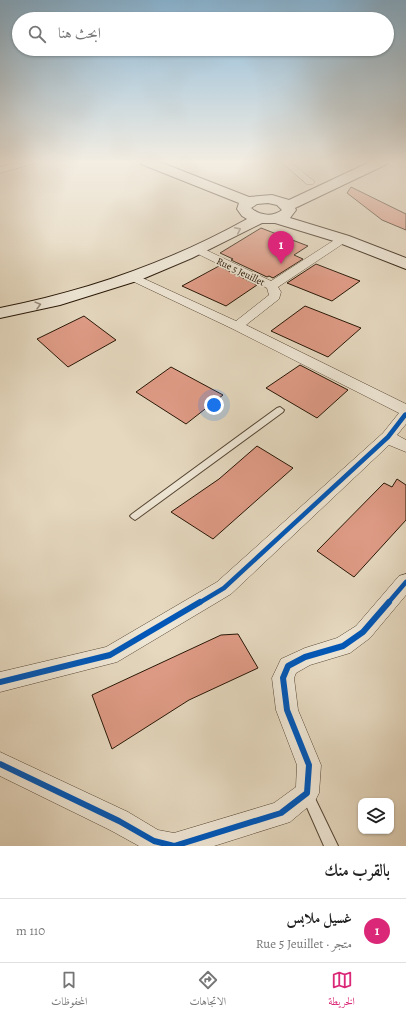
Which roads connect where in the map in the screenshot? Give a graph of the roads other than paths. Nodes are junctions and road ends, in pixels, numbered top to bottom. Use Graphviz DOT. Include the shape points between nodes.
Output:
graph roads {
  1 [pos="232,200"];
  2 [pos="259,200"];
  3 [pos="275,200"];
  4 [pos="303,200"];
  5 [pos="288,208"];
  6 [pos="257,212"];
  7 [pos="343,239"];
  8 [pos="198,250"];
  9 [pos="406,264"];
  10 [pos="132,277"];
  11 [pos="272,286"];
  12 [pos="0,301"];
  13 [pos="0,313"];
  14 [pos="237,326"];
  15 [pos="280,410"];
  16 [pos="406,410"];
  17 [pos="406,414"];
  18 [pos="388,437"];
  19 [pos="406,447"];
  20 [pos="135,516"];
  21 [pos="406,582"];
  22 [pos="0,682"];
  23 [pos="0,764"];
  24 [pos="307,793"];
  25 [pos="331,846"];
  1 -- 6 [label="main road"];
  2 -- 6 [label="main road"];
  3 -- 5 [label="main road"];
  4 -- 5 [label="main road"];
  5 -- 6 [label="main road" via="285,215"];
  5 -- 7 [label="main road"];
  6 -- 7 [label="main road"];
  8 -- 6 [label="main road, one-way" via="246,226"];
  6 -- 12 [label="main road" via="180,247 97,277"];
  7 -- 9 [label="main road"];
  7 -- 11 [label="street, Rue 5 Jeuillet"];
  8 -- 10 [label="main road"];
  8 -- 11 [label="street, Rue 5 Jeuillet"];
  13 -- 10 [label="main road, one-way" via="26,309"];
  10 -- 14 [label="street"];
  11 -- 14 [label="street" via="275,296"];
  14 -- 16 [label="street"];
  15 -- 20 [label="lane"];
  17 -- 18 [label="street"];
  18 -- 19 [label="street"];
  18 -- 22 [label="street" via="224,588 110,655"];
  21 -- 24 [label="street" via="364,632 343,646 305,657 288,666 283,678 287,710 309,765"];
  23 -- 24 [label="street" via="119,821 154,841 174,846 281,813"];
  24 -- 25 [label="lane"];
}
